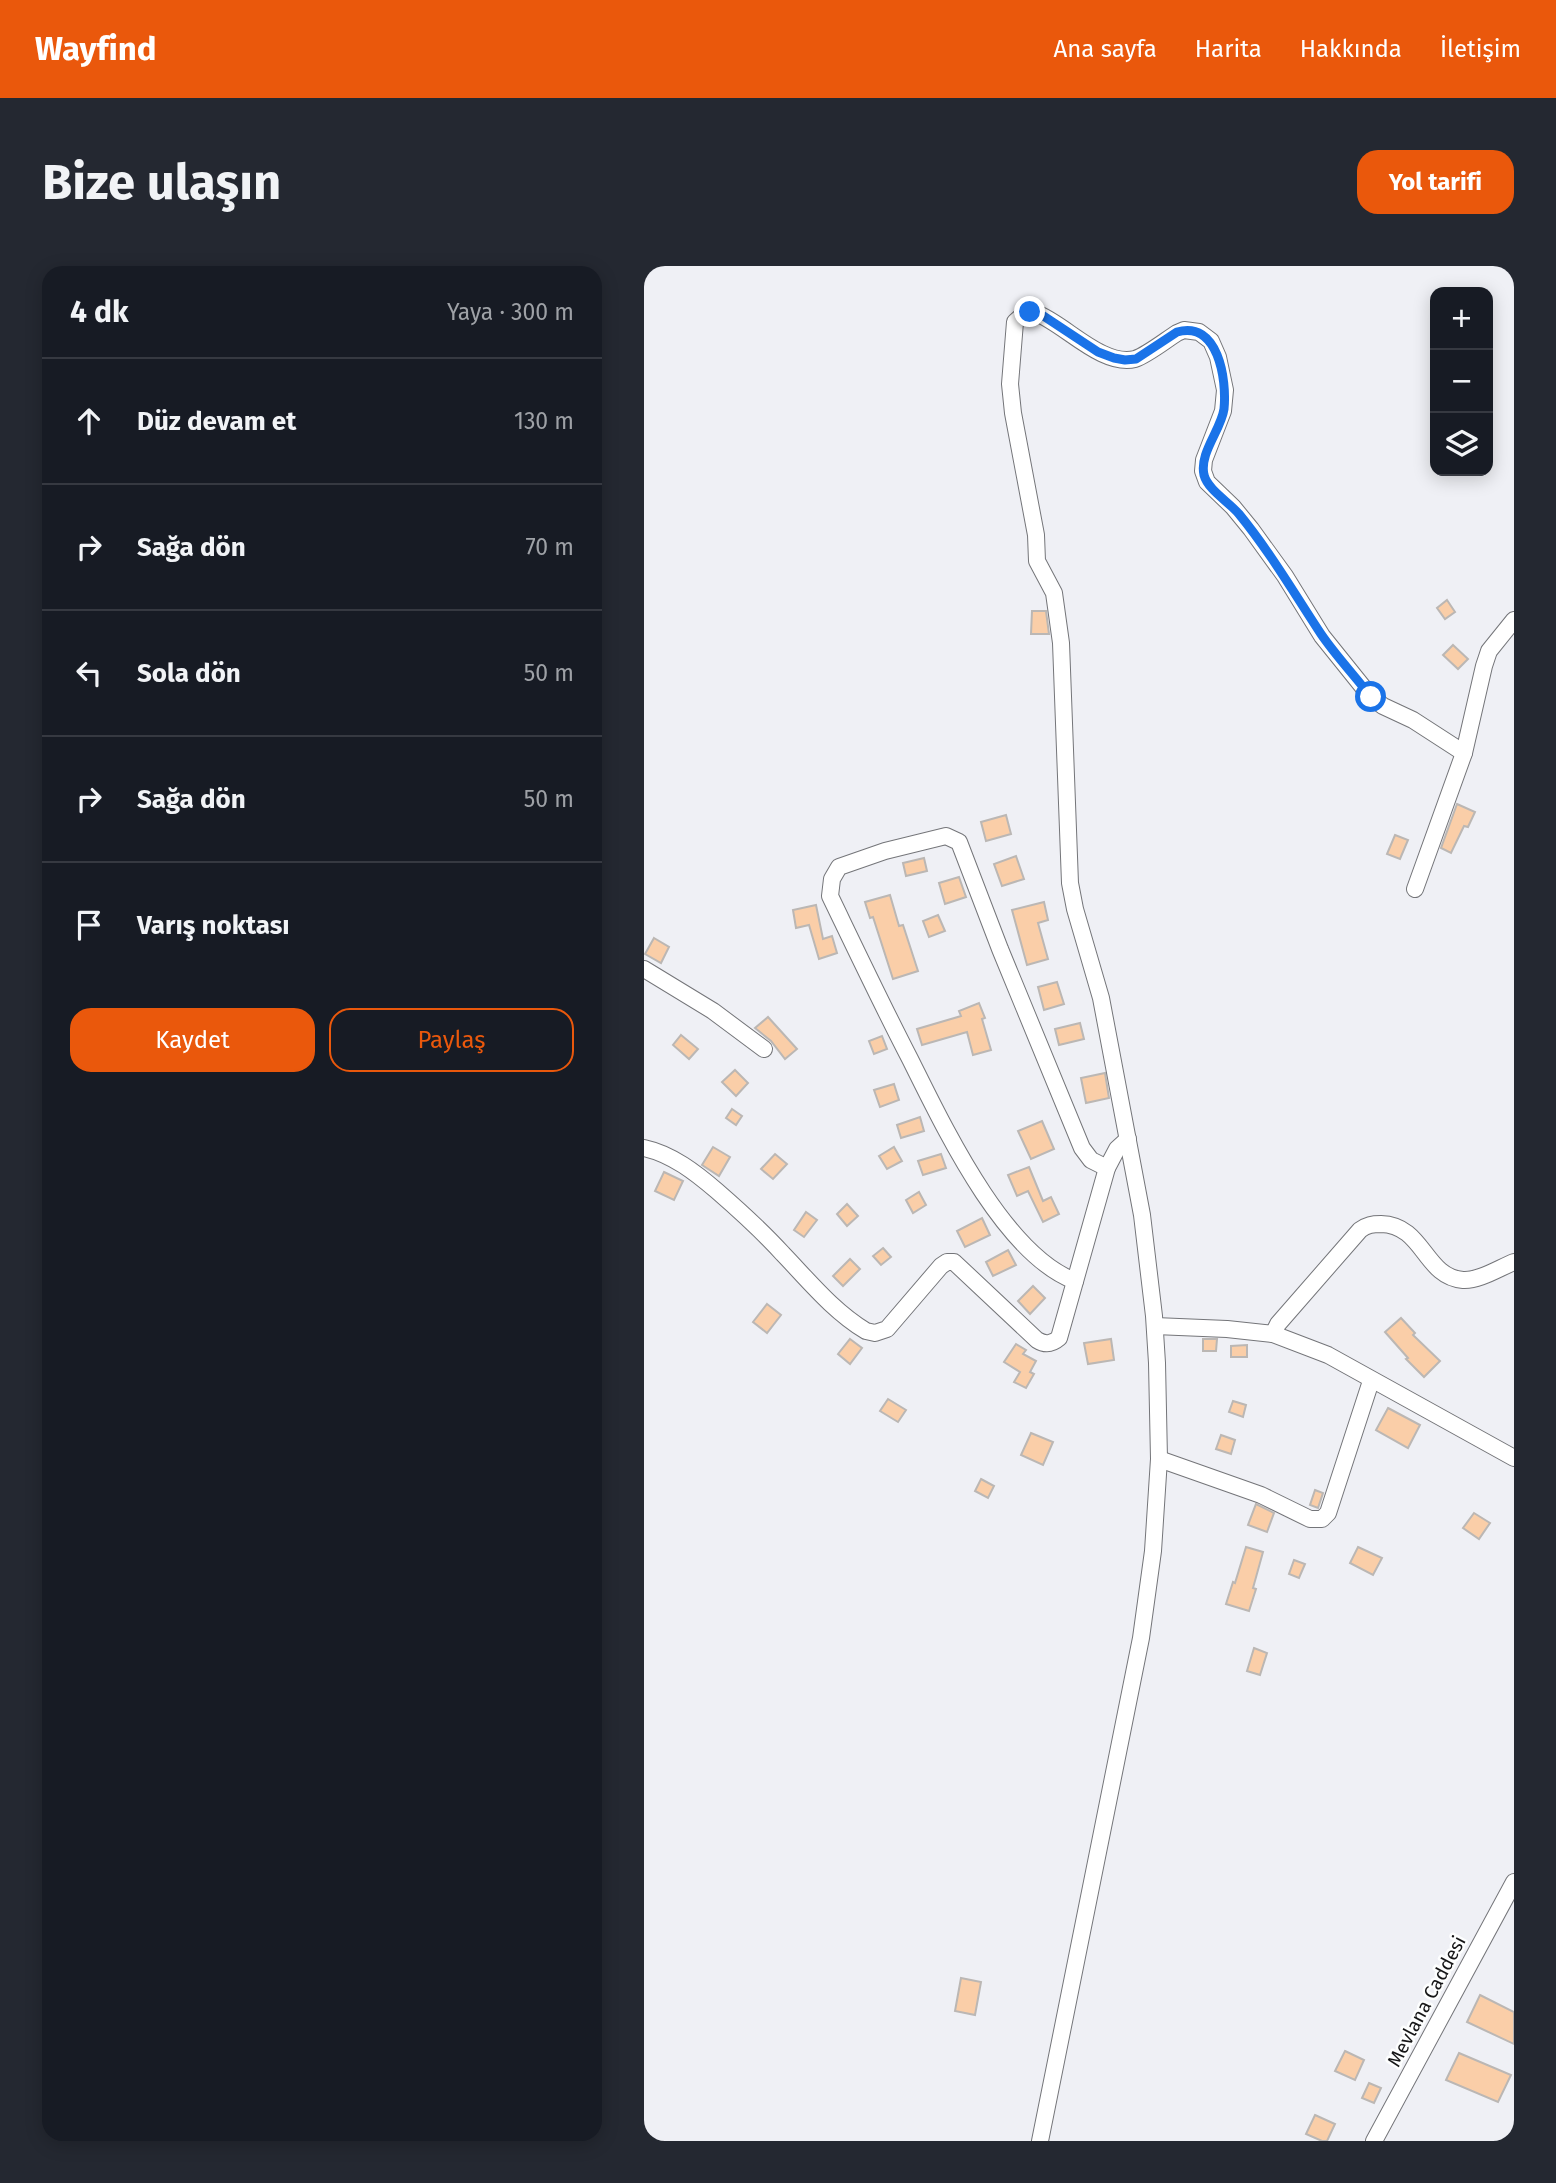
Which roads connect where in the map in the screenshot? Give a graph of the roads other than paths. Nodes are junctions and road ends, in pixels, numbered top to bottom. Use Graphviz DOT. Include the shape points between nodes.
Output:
graph roads {
  1 [pos="1514,620"];
  2 [pos="1464,753"];
  3 [pos="1415,889"];
  4 [pos="644,969"];
  5 [pos="764,1049"];
  6 [pos="1128,1139"];
  7 [pos="644,1148"];
  8 [pos="1107,1168"];
  9 [pos="1514,1262"];
  10 [pos="1075,1281"];
  11 [pos="1155,1325"];
  12 [pos="1273,1334"];
  13 [pos="1371,1381"];
  14 [pos="1514,1458"];
  15 [pos="1158,1459"];
  16 [pos="1514,1882"];
  17 [pos="1040,2141"];
  18 [pos="1374,2141"];
  1 -- 2 [label="street" via="1489,651"];
  2 -- 3 [label="street"];
  2 -- 6 [label="street" via="1371,697 1322,636 1251,529 1207,482 1204,460 1223,411 1225,390 1218,357 1206,336 1177,332 1136,359 1125,360 1098,352 1037,313 1019,317 1013,328 1010,384 1037,561 1054,593 1061,643 1070,883 1096,978"];
  4 -- 5 [label="street"];
  6 -- 8 [label="street" via="1116,1149"];
  6 -- 11 [label="street"];
  7 -- 10 [label="street" via="698,1174 817,1291 870,1332 887,1329 941,1266 954,1262 1037,1340 1052,1342 1059,1338"];
  8 -- 10 [label="street"];
  8 -- 10 [label="street" via="1091,1160 1082,1148 959,842 946,836 839,867 830,896 959,1154 1018,1237 1063,1277"];
  9 -- 12 [label="street" via="1469,1280 1454,1278 1437,1268 1408,1233 1371,1224 1360,1230"];
  11 -- 12 [label="street"];
  11 -- 15 [label="street"];
  12 -- 13 [label="street" via="1328,1355"];
  13 -- 14 [label="street"];
  13 -- 15 [label="street" via="1328,1513 1322,1519 1310,1519 1261,1495"];
  15 -- 17 [label="street" via="1153,1550 1141,1638"];
  16 -- 18 [label="street, Mevlana Caddesi"];
}
